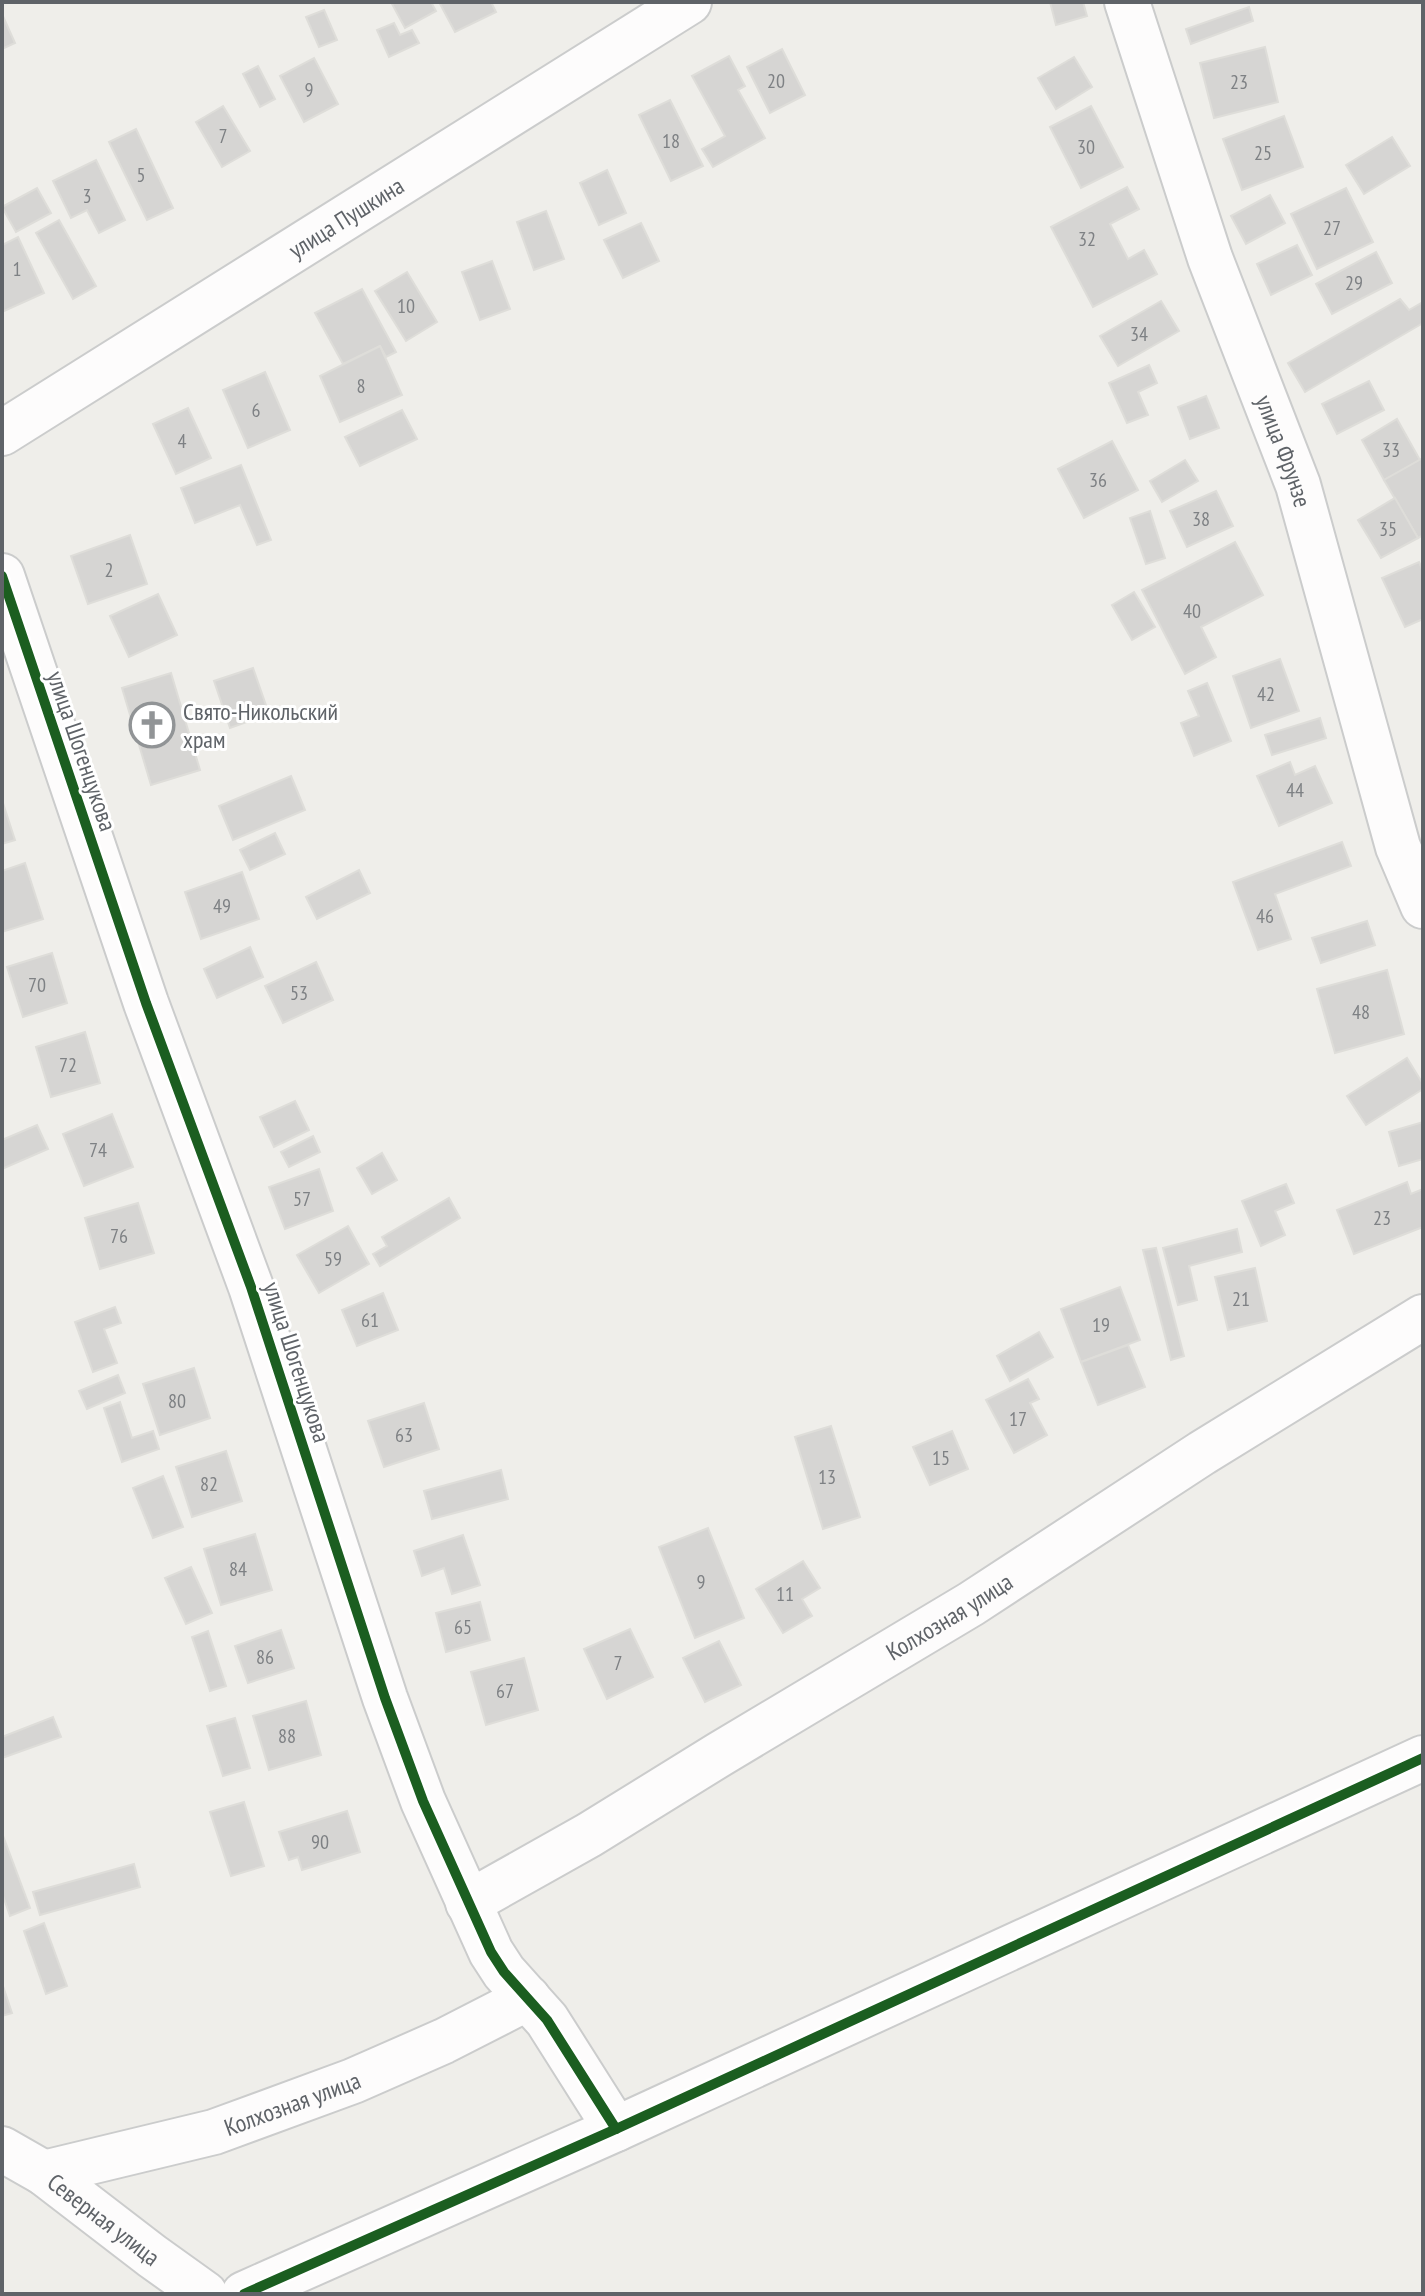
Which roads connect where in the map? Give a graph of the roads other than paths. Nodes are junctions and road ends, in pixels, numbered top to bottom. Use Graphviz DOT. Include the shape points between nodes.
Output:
graph roads {
  1 [pos="1127,2"];
  2 [pos="686,3"];
  3 [pos="2,433"];
  4 [pos="2,576"];
  5 [pos="1423,906"];
  6 [pos="1423,1317"];
  7 [pos="1423,1758"];
  8 [pos="468,1903"];
  9 [pos="528,1998"];
  10 [pos="616,2129"];
  11 [pos="2,2149"];
  12 [pos="44,2173"];
  13 [pos="205,2294"];
  14 [pos="244,2294"];
  1 -- 5 [label="street, улица Фрунзе" via="1210,258 1298,485 1398,847"];
  2 -- 3 [label="street, улица Пушкина"];
  4 -- 8 [label="street, улица Шогенцукова" via="146,1003 251,1287 385,1698"];
  6 -- 8 [label="street, Колхозная улица" via="971,1604"];
  7 -- 10 [label="street"];
  8 -- 9 [label="street, улица Шогенцукова" via="491,1952"];
  9 -- 10 [label="street, улица Шогенцукова"];
  9 -- 12 [label="street, Колхозная улица" via="353,2081 214,2132"];
  10 -- 14 [label="street"];
  11 -- 12 [label="street, Северная улица"];
  12 -- 13 [label="street, Северная улица"];
}
